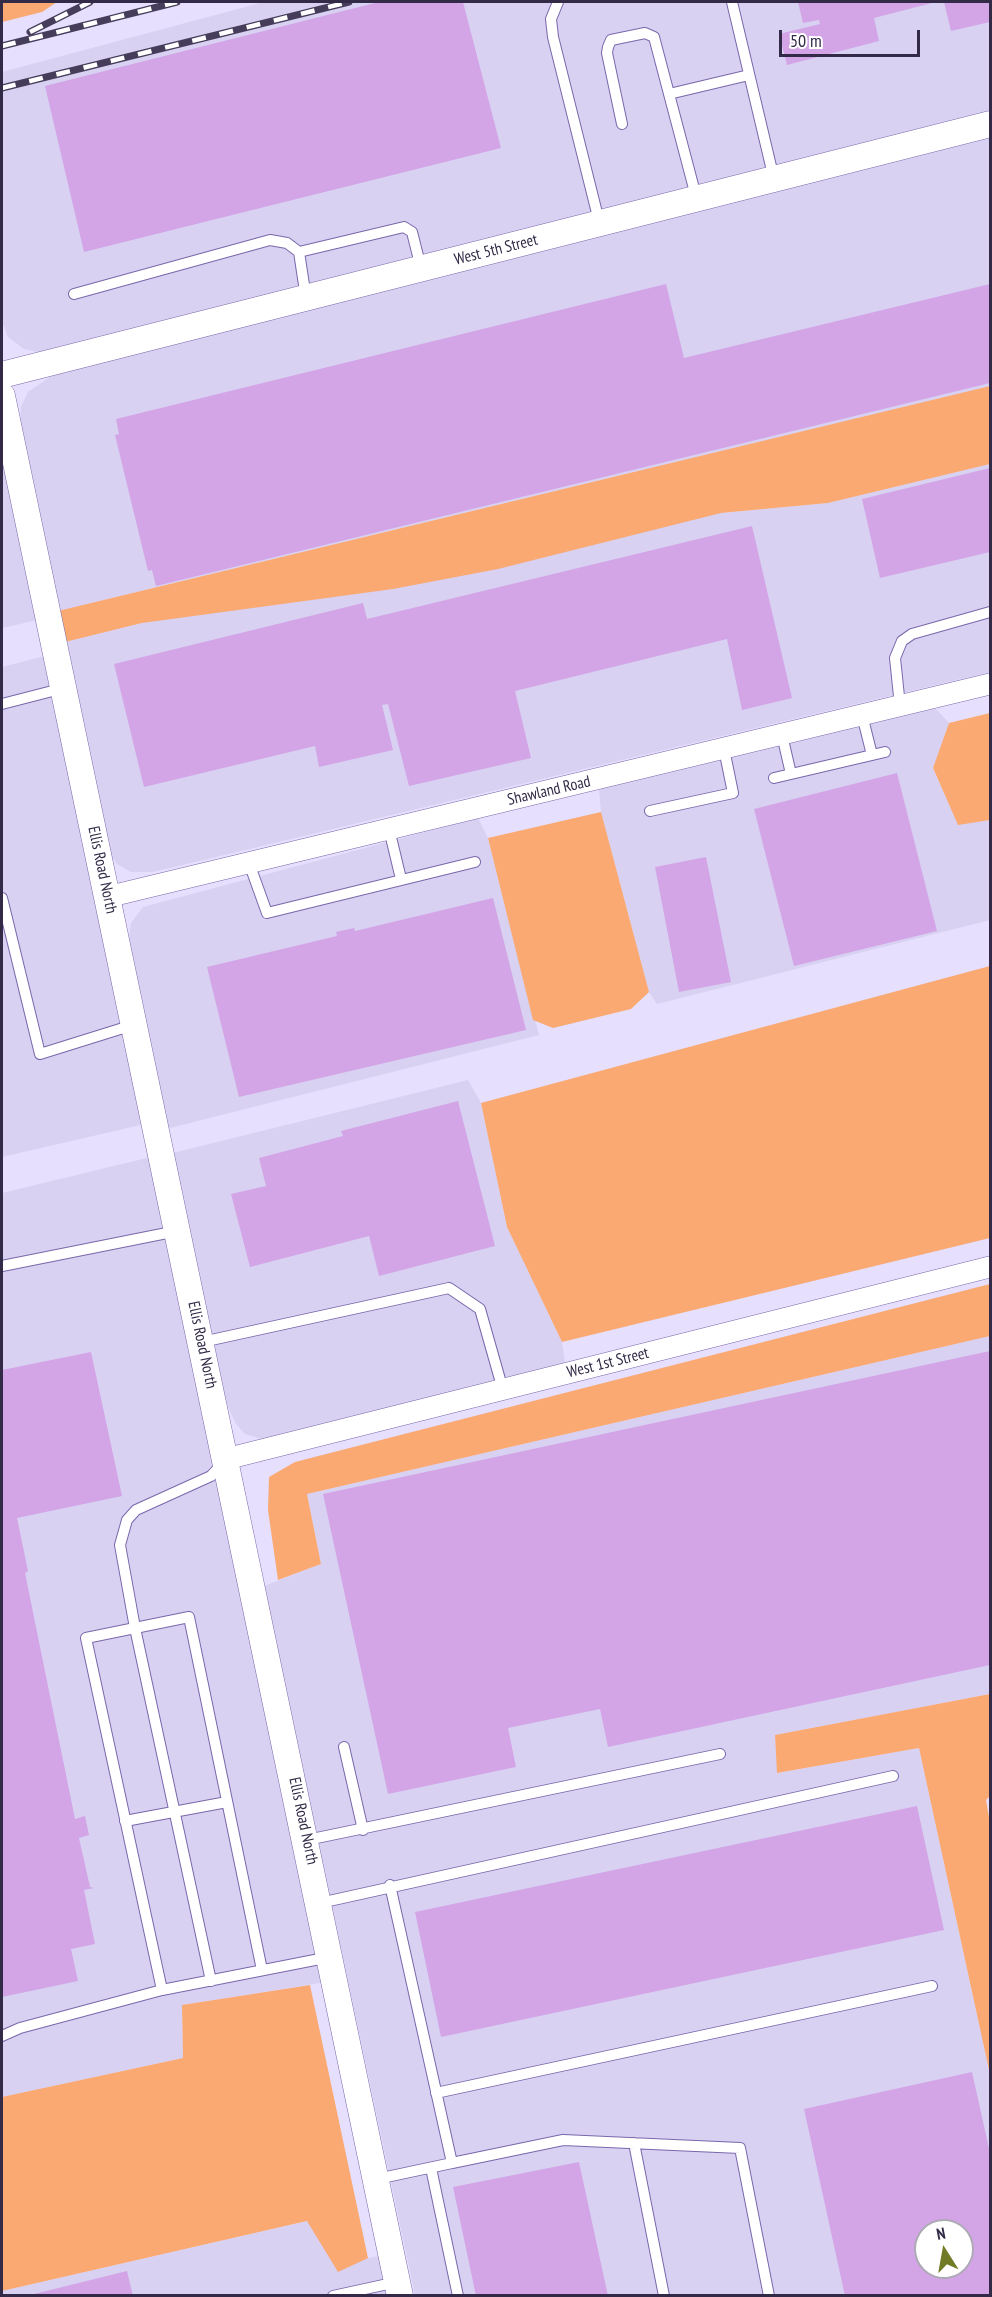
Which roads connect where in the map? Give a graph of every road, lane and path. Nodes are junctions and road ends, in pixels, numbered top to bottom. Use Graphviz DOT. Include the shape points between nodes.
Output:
graph roads {
  1 [pos="558,2"];
  2 [pos="732,2"];
  3 [pos="749,75"];
  4 [pos="669,94"];
  5 [pos="622,124"];
  6 [pos="990,124"];
  7 [pos="774,180"];
  8 [pos="697,200"];
  9 [pos="600,225"];
  10 [pos="299,252"];
  11 [pos="421,268"];
  12 [pos="74,294"];
  13 [pos="306,298"];
  14 [pos="2,375"];
  15 [pos="2,396"];
  16 [pos="990,612"];
  17 [pos="990,684"];
  18 [pos="64,688"];
  19 [pos="2,704"];
  20 [pos="900,706"];
  21 [pos="862,715"];
  22 [pos="782,735"];
  23 [pos="724,749"];
  24 [pos="885,752"];
  25 [pos="872,755"];
  26 [pos="791,774"];
  27 [pos="774,778"];
  28 [pos="650,812"];
  29 [pos="389,829"];
  30 [pos="475,862"];
  31 [pos="249,863"];
  32 [pos="401,879"];
  33 [pos="107,897"];
  34 [pos="2,898"];
  35 [pos="134,1025"];
  36 [pos="177,1231"];
  37 [pos="2,1266"];
  38 [pos="990,1267"];
  39 [pos="202,1342"];
  40 [pos="503,1390"];
  41 [pos="226,1460"];
  42 [pos="135,1628"];
  43 [pos="344,1747"];
  44 [pos="720,1754"];
  45 [pos="893,1776"];
  46 [pos="227,1802"];
  47 [pos="173,1812"];
  48 [pos="125,1821"];
  49 [pos="363,1830"];
  50 [pos="307,1840"];
  51 [pos="390,1885"];
  52 [pos="320,1903"];
  53 [pos="331,1957"];
  54 [pos="262,1970"];
  55 [pos="211,1981"];
  56 [pos="932,1986"];
  57 [pos="162,1990"];
  58 [pos="2,2037"];
  59 [pos="436,2093"];
  60 [pos="634,2144"];
  61 [pos="452,2163"];
  62 [pos="431,2168"];
  63 [pos="377,2179"];
  64 [pos="399,2288"];
  65 [pos="333,2295"];
  66 [pos="458,2295"];
  67 [pos="664,2295"];
  68 [pos="769,2295"];
  1 -- 9 [label="lane" via="550,19 553,37"];
  2 -- 3 [label="lane"];
  3 -- 4 [label="lane"];
  3 -- 7 [label="lane"];
  4 -- 5 [label="lane" via="654,37 645,33 611,40 607,53"];
  4 -- 8 [label="lane"];
  6 -- 7 [label="street, West 5th Street"];
  7 -- 8 [label="street, West 5th Street"];
  8 -- 9 [label="street, West 5th Street"];
  9 -- 11 [label="street, West 5th Street"];
  10 -- 11 [label="lane" via="404,227 412,232"];
  10 -- 12 [label="lane" via="287,243 270,240"];
  10 -- 13 [label="lane"];
  11 -- 13 [label="street, West 5th Street"];
  13 -- 14 [label="street, West 5th Street"];
  15 -- 18 [label="street, Ellis Road North"];
  16 -- 20 [label="lane" via="912,634 902,641 896,658"];
  17 -- 20 [label="street, Shawland Road"];
  18 -- 19 [label="lane"];
  18 -- 33 [label="street, Ellis Road North"];
  20 -- 21 [label="street, Shawland Road"];
  21 -- 22 [label="street, Shawland Road"];
  21 -- 25 [label="lane"];
  22 -- 23 [label="street, Shawland Road"];
  22 -- 26 [label="lane"];
  23 -- 28 [label="lane" via="733,793"];
  23 -- 29 [label="street, Shawland Road"];
  24 -- 25 [label="lane"];
  25 -- 26 [label="lane"];
  26 -- 27 [label="lane"];
  29 -- 31 [label="street, Shawland Road"];
  29 -- 32 [label="lane"];
  30 -- 32 [label="lane"];
  31 -- 32 [label="lane" via="267,913"];
  31 -- 33 [label="street, Shawland Road"];
  33 -- 35 [label="street, Ellis Road North"];
  34 -- 35 [label="lane" via="40,1054"];
  35 -- 36 [label="street, Ellis Road North"];
  36 -- 37 [label="lane"];
  36 -- 39 [label="street, Ellis Road North"];
  38 -- 40 [label="street, West 1st Street"];
  39 -- 40 [label="lane" via="449,1288 480,1309"];
  39 -- 41 [label="street, Ellis Road North"];
  40 -- 41 [label="street, West 1st Street"];
  41 -- 42 [label="lane" via="211,1476 136,1510 127,1520 120,1545"];
  41 -- 50 [label="street, Ellis Road North"];
  42 -- 46 [label="lane" via="189,1617"];
  42 -- 47 [label="lane"];
  42 -- 48 [label="lane" via="86,1638"];
  43 -- 49 [label="lane"];
  44 -- 49 [label="lane"];
  45 -- 51 [label="lane"];
  46 -- 47 [label="lane"];
  46 -- 54 [label="lane"];
  47 -- 48 [label="lane"];
  47 -- 55 [label="lane"];
  48 -- 57 [label="lane"];
  49 -- 50 [label="lane"];
  50 -- 52 [label="street, Ellis Road North"];
  51 -- 52 [label="lane"];
  51 -- 59 [label="lane"];
  52 -- 53 [label="street, Ellis Road North"];
  53 -- 54 [label="lane"];
  53 -- 63 [label="street, Ellis Road North"];
  54 -- 55 [label="lane"];
  55 -- 57 [label="lane"];
  56 -- 59 [label="lane"];
  57 -- 58 [label="lane" via="20,2028"];
  59 -- 61 [label="lane"];
  60 -- 61 [label="lane" via="563,2140"];
  60 -- 67 [label="lane"];
  60 -- 68 [label="lane" via="740,2148"];
  61 -- 62 [label="lane"];
  62 -- 63 [label="lane"];
  62 -- 66 [label="lane"];
  63 -- 64 [label="street, Ellis Road North"];
  64 -- 65 [label="lane"];
}
